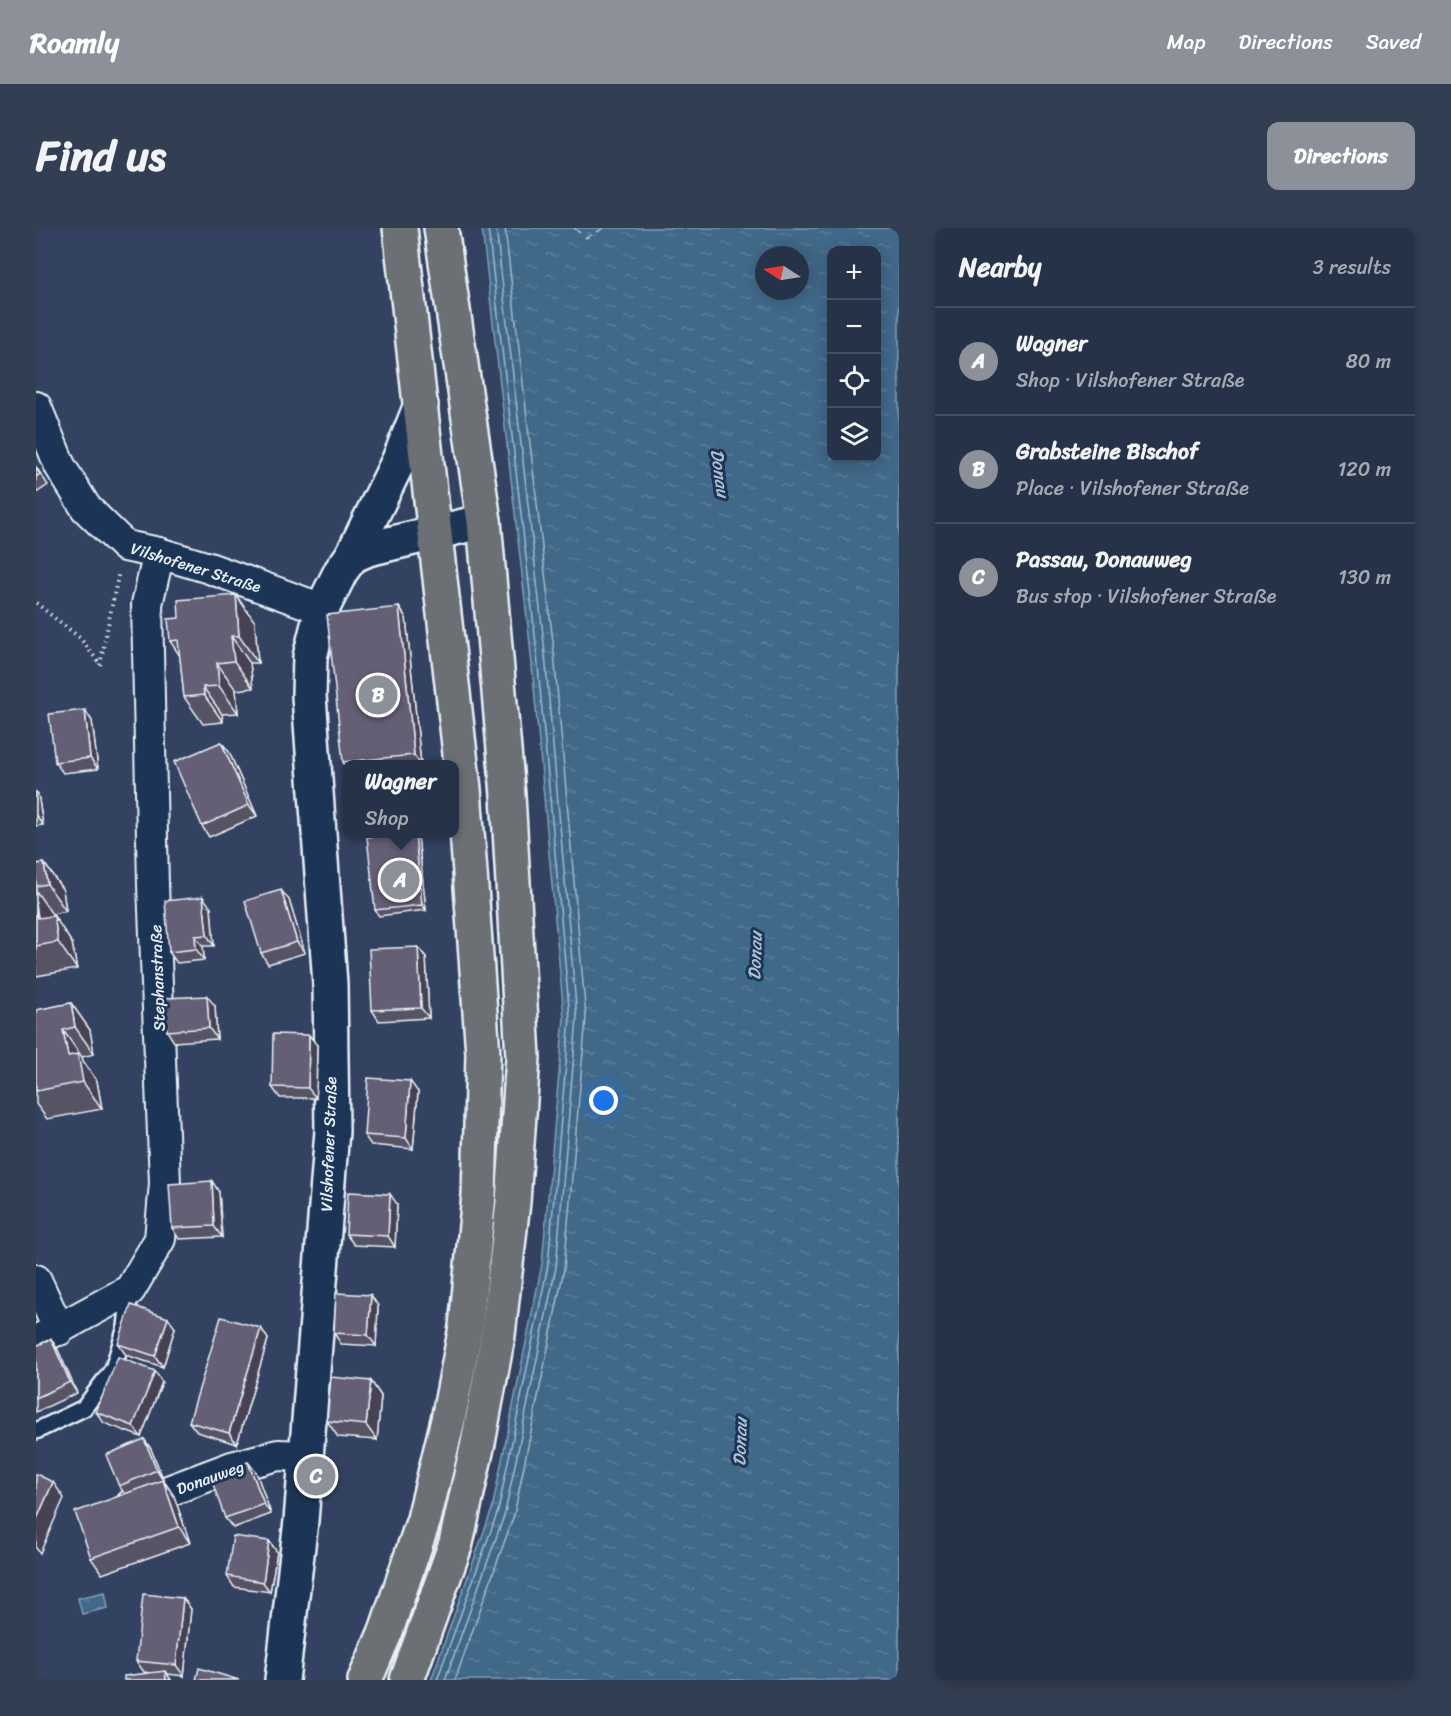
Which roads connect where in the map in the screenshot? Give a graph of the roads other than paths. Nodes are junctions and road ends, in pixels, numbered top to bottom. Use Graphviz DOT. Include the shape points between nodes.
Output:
graph roads {
  1 [pos="400,228"];
  2 [pos="441,228"];
  3 [pos="422,405"];
  4 [pos="37,415"];
  5 [pos="484,521"];
  6 [pos="434,532"];
  7 [pos="159,553"];
  8 [pos="352,556"];
  9 [pos="322,609"];
  10 [pos="36,1280"];
  11 [pos="130,1290"];
  12 [pos="48,1336"];
  13 [pos="36,1431"];
  14 [pos="305,1456"];
  15 [pos="104,1514"];
  16 [pos="282,1680"];
  17 [pos="365,1680"];
  18 [pos="407,1680"];
  1 -- 3 [label="main road"];
  2 -- 5 [label="main road"];
  3 -- 6 [label="main road"];
  3 -- 8 [label="street, Vilshofener Straße"];
  4 -- 7 [label="street, Vilshofener Straße" via="60,466 86,508 125,546"];
  5 -- 6 [label="street"];
  5 -- 18 [label="main road" via="508,795 523,1057 513,1202 498,1335 478,1443 456,1543"];
  6 -- 8 [label="street"];
  6 -- 17 [label="main road" via="464,789 483,1054 479,1195 466,1327 448,1420 424,1519"];
  7 -- 9 [label="street, Vilshofener Straße"];
  7 -- 11 [label="street, Stephanstraße" via="147,604 165,1183 160,1239"];
  8 -- 9 [label="street, Vilshofener Straße"];
  9 -- 14 [label="street, Vilshofener Straße" via="310,657 309,696 330,984 332,1131"];
  10 -- 12 [label="street"];
  11 -- 12 [label="street"];
  11 -- 13 [label="lane" via="126,1327 113,1369 84,1408"];
  14 -- 15 [label="street, Donauweg" via="278,1455 232,1467"];
  14 -- 16 [label="street, Vilshofener Straße"];
}
